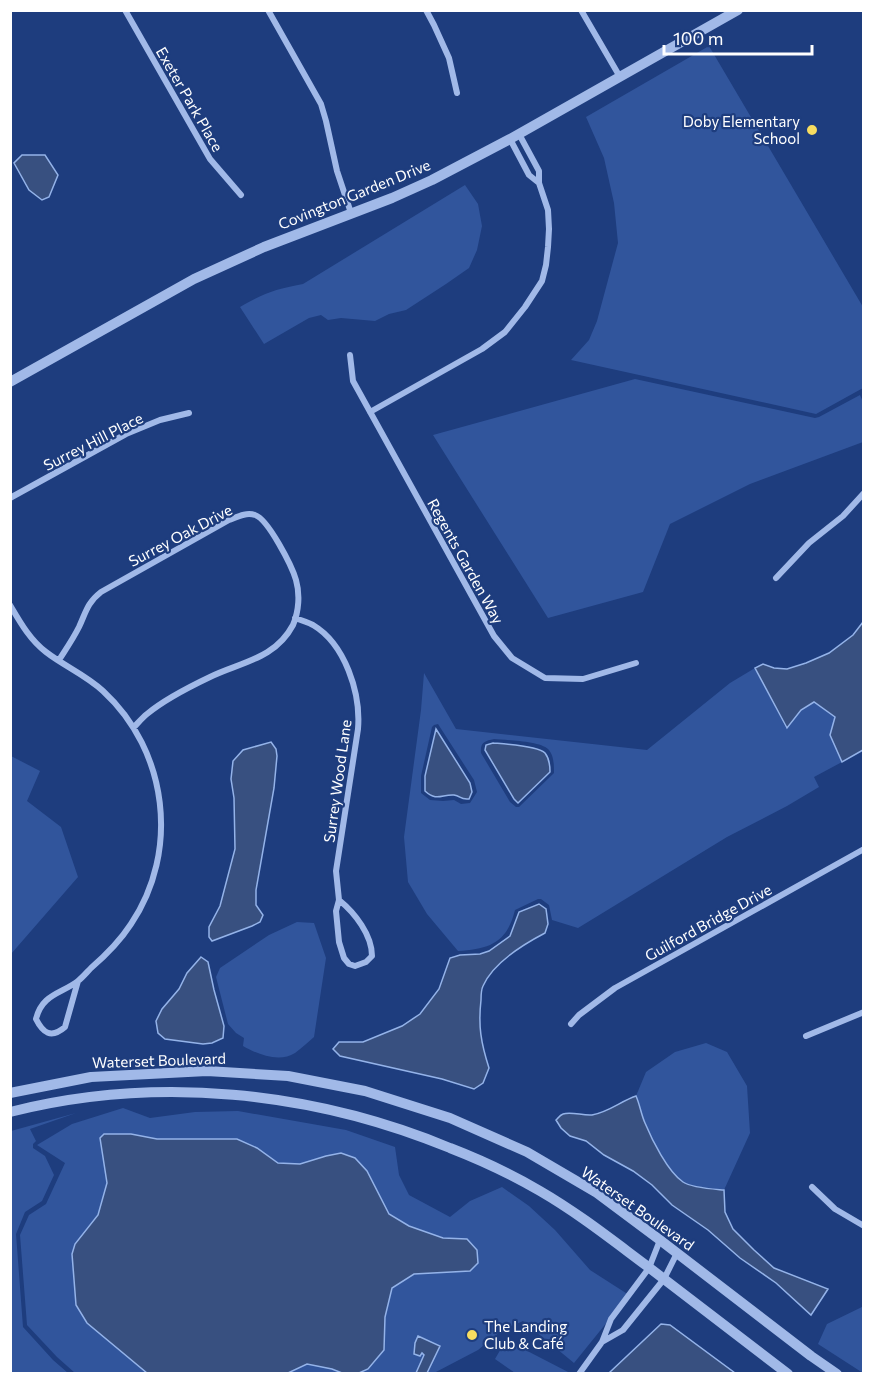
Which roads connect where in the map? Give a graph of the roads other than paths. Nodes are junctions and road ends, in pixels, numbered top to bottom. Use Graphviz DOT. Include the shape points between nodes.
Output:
graph roads {
  1 [pos="126,10"];
  2 [pos="268,10"];
  3 [pos="426,10"];
  4 [pos="581,10"];
  5 [pos="738,10"];
  6 [pos="620,77"];
  7 [pos="457,93"];
  8 [pos="514,137"];
  9 [pos="538,183"];
  10 [pos="241,195"];
  11 [pos="351,213"];
  12 [pos="350,355"];
  13 [pos="10,382"];
  14 [pos="370,412"];
  15 [pos="189,413"];
  16 [pos="864,493"];
  17 [pos="10,498"];
  18 [pos="776,578"];
  19 [pos="10,605"];
  20 [pos="296,618"];
  21 [pos="59,660"];
  22 [pos="636,663"];
  23 [pos="134,727"];
  24 [pos="864,849"];
  25 [pos="339,900"];
  26 [pos="78,981"];
  27 [pos="864,1012"];
  28 [pos="571,1024"];
  29 [pos="806,1036"];
  30 [pos="10,1093"];
  31 [pos="10,1112"];
  32 [pos="812,1187"];
  33 [pos="864,1226"];
  34 [pos="660,1240"];
  35 [pos="677,1253"];
  36 [pos="649,1268"];
  37 [pos="664,1279"];
  38 [pos="602,1342"];
  39 [pos="579,1374"];
  40 [pos="788,1374"];
  41 [pos="837,1374"];
  1 -- 10 [label="street, Exeter Park Place" via="210,159"];
  2 -- 11 [label="street" via="321,104"];
  3 -- 7 [label="street" via="448,58"];
  4 -- 6 [label="street"];
  5 -- 6 [label="street, Covington Garden Drive"];
  6 -- 8 [label="street, Covington Garden Drive"];
  8 -- 9 [label="street" via="529,175"];
  8 -- 9 [label="street" via="539,171"];
  8 -- 11 [label="street, Covington Garden Drive" via="412,190"];
  9 -- 14 [label="street" via="548,210 548,247 542,281 525,307 505,332 482,349"];
  11 -- 13 [label="street, Covington Garden Drive" via="194,279"];
  12 -- 14 [label="street, Regents Garden Way" via="353,381"];
  14 -- 22 [label="street, Regents Garden Way" via="494,636 512,658 545,678 583,679"];
  15 -- 17 [label="street, Surrey Hill Place" via="126,434"];
  16 -- 18 [label="street"];
  19 -- 21 [label="street" via="32,639"];
  20 -- 21 [label="street, Surrey Oak Drive" via="298,592 291,567 265,523 250,514 229,520 94,597"];
  20 -- 23 [label="street" via="277,646 267,653 184,690"];
  20 -- 25 [label="street, Surrey Wood Lane" via="312,624 331,643 348,670 356,697 358,729 336,871"];
  21 -- 23 [label="street" via="102,690"];
  23 -- 26 [label="street" via="152,769 162,809 157,867 131,925"];
  24 -- 28 [label="street, Guilford Bridge Drive" via="615,988"];
  25 -- 25 [label="street, Surrey Wood Lane" via="336,911 341,951 349,964 360,965 372,956 372,945 350,909"];
  26 -- 26 [label="street" via="41,1004 36,1019 44,1031 55,1033 65,1027"];
  27 -- 29 [label="street"];
  30 -- 34 [label="street, Waterset Boulevard" via="92,1077 207,1071 288,1076 365,1091 450,1118 527,1152 597,1193"];
  31 -- 36 [label="street" via="76,1098 139,1093 194,1092 318,1106 425,1137 488,1163 579,1215"];
  32 -- 33 [label="street" via="835,1209"];
  34 -- 35 [label="street, Waterset Boulevard"];
  34 -- 36 [label="street"];
  35 -- 37 [label="street"];
  35 -- 41 [label="street, Waterset Boulevard"];
  36 -- 37 [label="street"];
  36 -- 38 [label="street" via="611,1319"];
  37 -- 38 [label="street" via="623,1330"];
  37 -- 40 [label="street"];
  38 -- 39 [label="street"];
}
